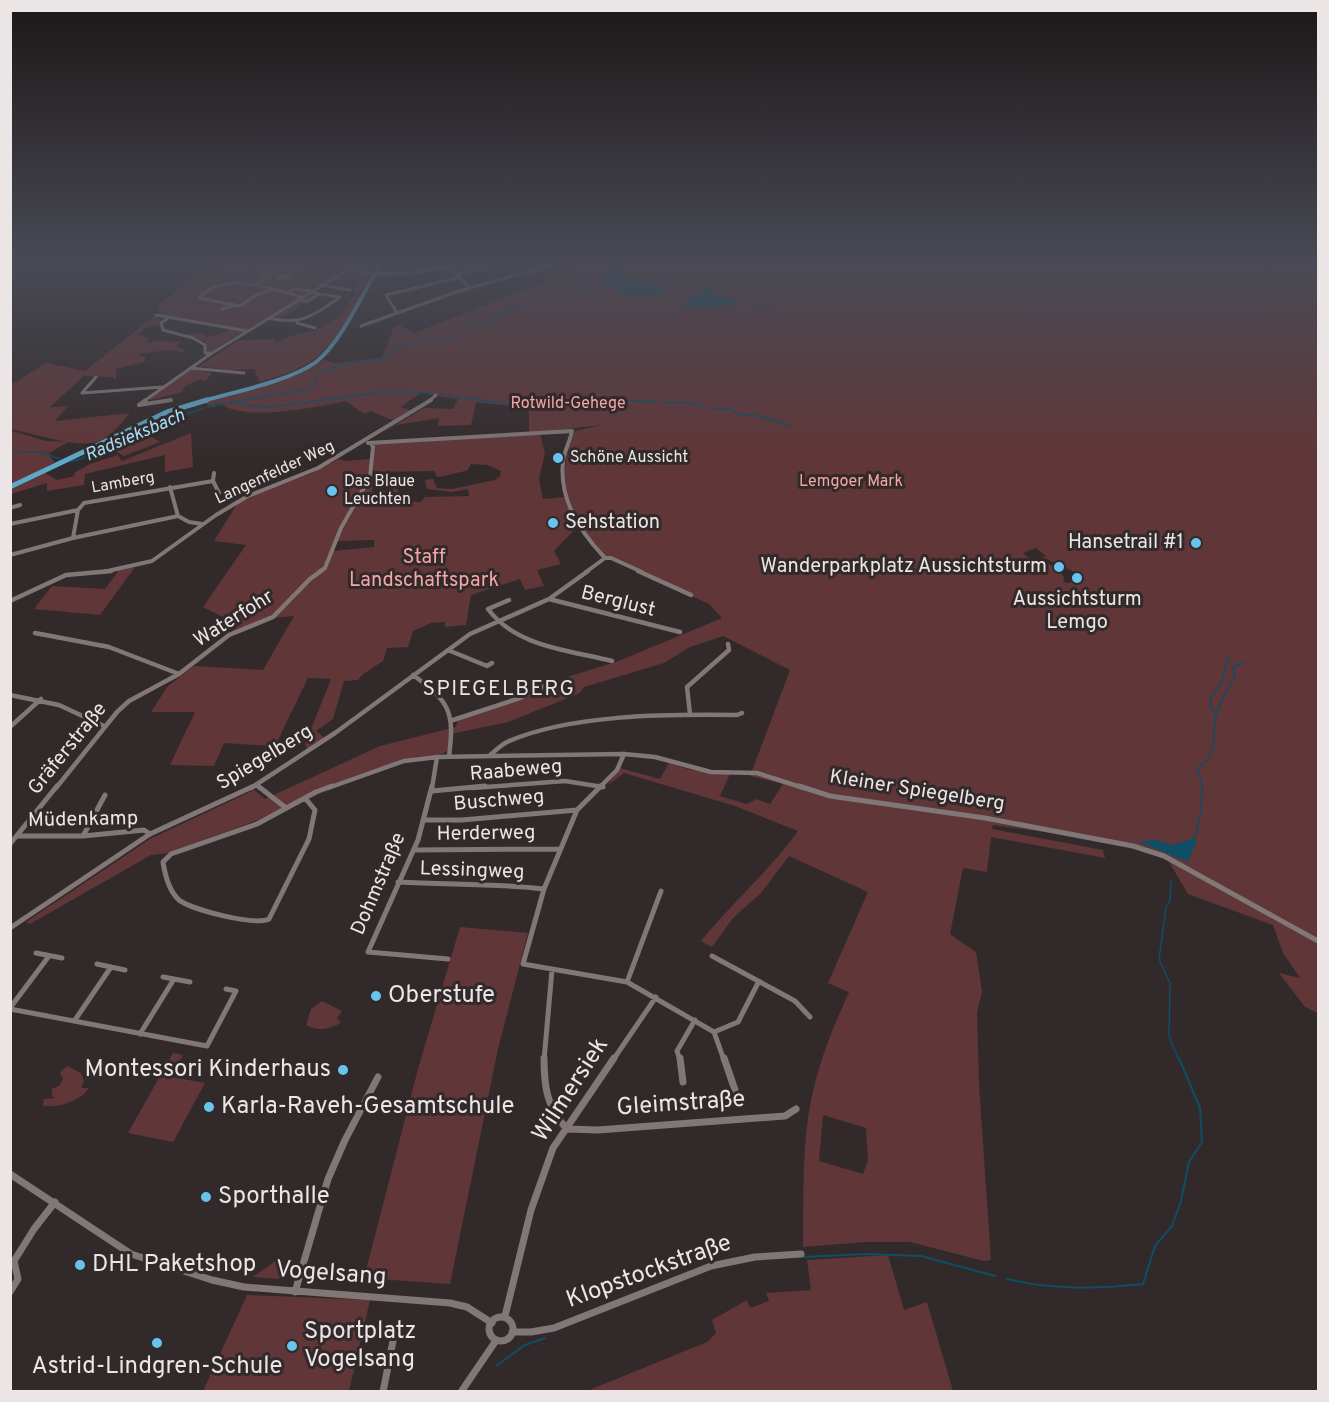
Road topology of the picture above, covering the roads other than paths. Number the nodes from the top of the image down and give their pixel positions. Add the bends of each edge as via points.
1 (164, 330) edge
2 (244, 330) edge
3 (341, 330) edge
4 (248, 331) joint
5 (212, 353) junction
6 (190, 368) junction
7 (244, 373) dead end
8 (96, 377) dead end
9 (162, 387) junction
10 (436, 395) dead end
11 (171, 400) dead end
12 (368, 442) junction
13 (214, 473) dead end
14 (213, 481) junction
15 (10, 487) edge
16 (170, 487) junction
17 (219, 493) dead end
18 (20, 505) dead end
19 (10, 508) edge
20 (78, 510) junction
21 (178, 516) junction
22 (10, 524) edge
23 (202, 524) junction
24 (73, 538) junction
25 (10, 555) edge
26 (606, 557) junction
27 (691, 595) dead end
28 (549, 599) junction
29 (509, 600) dead end
30 (10, 601) edge
31 (497, 622) junction
32 (680, 632) dead end
33 (35, 633) dead end
34 (728, 644) dead end
35 (448, 650) junction
36 (612, 660) dead end
37 (492, 663) dead end
38 (179, 674) junction
39 (413, 675) junction
40 (549, 683) dead end
41 (160, 686) joint
42 (10, 695) edge
43 (41, 699) junction
44 (742, 713) dead end
45 (690, 714) junction
46 (453, 720) junction
47 (104, 726) junction
48 (10, 727) edge
49 (624, 754) junction
50 (449, 756) junction
51 (489, 756) junction
52 (437, 757) junction
53 (256, 785) junction
54 (603, 787) junction
55 (432, 791) junction
56 (105, 795) dead end
57 (305, 798) junction
58 (286, 808) junction
59 (577, 810) junction
60 (424, 820) junction
61 (150, 834) junction
62 (82, 836) junction
63 (13, 840) edge
64 (560, 849) junction
65 (414, 850) junction
66 (398, 882) junction
67 (544, 889) junction
68 (661, 891) dead end
69 (10, 928) edge
70 (1318, 941) edge
71 (36, 953) dead end
72 (49, 956) junction
73 (712, 956) dead end
74 (62, 958) dead end
75 (443, 960) dead end
76 (97, 964) dead end
77 (111, 967) junction
78 (125, 970) dead end
79 (552, 970) junction
80 (163, 977) dead end
81 (174, 979) junction
82 (759, 981) junction
83 (190, 982) dead end
84 (627, 982) junction
85 (226, 989) dead end
86 (656, 997) junction
87 (10, 1008) edge
88 (810, 1017) dead end
89 (75, 1020) junction
90 (694, 1020) junction
91 (714, 1032) junction
92 (141, 1034) junction
93 (378, 1077) dead end
94 (683, 1082) dead end
95 (735, 1090) dead end
96 (796, 1109) dead end
97 (567, 1129) junction
98 (10, 1174) edge
99 (56, 1202) junction
100 (801, 1254) dead end
101 (10, 1292) edge
102 (295, 1292) junction
103 (505, 1316) junction
104 (492, 1323) junction
105 (512, 1332) junction
106 (393, 1341) dead end
107 (495, 1342) junction
108 (383, 1392) edge
109 (461, 1392) edge

1 - 5 street via 200,340 205,352
2 - 4 street
3 - 15 main road via 316,362 286,376 167,412
4 - 5 street
5 - 6 street
6 - 7 street
6 - 9 street
8 - 9 street via 82,393
9 - 11 street via 139,405
10 - 12 street
12 - 23 street, Langenfelder Weg via 307,474 248,496
12 - 26 street, Langenfelder Weg via 572,431 562,465 567,499 586,534
12 - 38 street, Waterfohr via 373,451 370,477 341,528 325,568 273,617 229,635
13 - 14 street
14 - 16 street, Lamberg
14 - 17 street
16 - 20 street, Lamberg via 81,504
16 - 21 street, Lamberg
18 - 19 street
20 - 22 street, Lamberg
20 - 24 street
21 - 23 street
21 - 24 street
23 - 30 street, Langenfelder Weg via 152,561 106,572 66,575
24 - 25 street
26 - 27 street
26 - 28 street, Spiegelberg
28 - 31 street, Spiegelberg
28 - 32 street, Berglust
29 - 31 street via 488,609
31 - 35 street, Spiegelberg
31 - 36 street via 515,635 535,642
33 - 38 street via 97,642
34 - 45 street via 729,650 687,687
35 - 37 street via 486,666
35 - 39 street, Spiegelberg
38 - 41 street, Waterfohr
39 - 46 street via 446,700
39 - 53 street, Spiegelberg
40 - 46 street via 520,698
41 - 47 street, Gräferstraße via 129,701
42 - 43 street
43 - 47 street via 67,706
43 - 48 street
44 - 45 street
45 - 51 street via 632,717 540,732 494,749
46 - 50 street
47 - 63 street, Gräferstraße
49 - 51 street, Kleiner Spiegelberg
49 - 54 street
49 - 70 street, Kleiner Spiegelberg via 655,757 711,772 757,773 830,796 985,818 1133,846 1164,856
50 - 51 street, Kleiner Spiegelberg
50 - 52 street, Kleiner Spiegelberg
52 - 55 street, Dohmstraße
52 - 57 street, Kleiner Spiegelberg via 371,771
53 - 58 street
53 - 61 street, Spiegelberg
54 - 55 street, Raabeweg via 573,780
54 - 59 street
55 - 60 street, Dohmstraße
56 - 62 street
57 - 58 street, Kleiner Spiegelberg
57 - 58 street, Kleiner Spiegelberg via 315,810 309,839 268,920 217,914 181,901 172,893 165,858 257,824
59 - 60 street, Buschweg via 455,822
59 - 64 street
60 - 65 street, Dohmstraße
61 - 62 street, Müdenkamp via 144,830
61 - 69 street, Spiegelberg
62 - 63 street, Müdenkamp
64 - 65 street, Herderweg
64 - 67 street
65 - 66 street, Dohmstraße
66 - 67 street, Lessingweg
66 - 75 street, Dohmstraße via 368,952
67 - 79 street via 523,964
68 - 84 street
71 - 72 street
72 - 74 street
72 - 87 street
73 - 82 street
76 - 77 street
77 - 78 street
77 - 89 street
79 - 84 street
79 - 97 street via 544,1069 548,1101
80 - 81 street
81 - 83 street
81 - 92 street
82 - 88 street via 795,1001
82 - 91 street via 738,1022
84 - 86 street
85 - 92 street via 237,991 207,1047
86 - 90 street
86 - 97 street, Wilmersiek
87 - 89 street
89 - 92 street
90 - 91 street
90 - 94 street via 676,1050
91 - 95 street
93 - 102 street via 328,1179
96 - 97 street, Gleimstraße via 785,1116
97 - 103 street, Wilmersiek via 544,1169
98 - 99 street, Vogelsang
99 - 101 street via 14,1261 18,1279
99 - 102 street, Vogelsang via 131,1254 212,1280
100 - 105 street, Klopstockstraße via 769,1253 711,1266 554,1328
102 - 104 street, Vogelsang via 450,1303 466,1307
103 - 104 street
103 - 105 street via 512,1322
104 - 107 street via 490,1336
105 - 107 street via 504,1342
106 - 108 street
107 - 109 street

